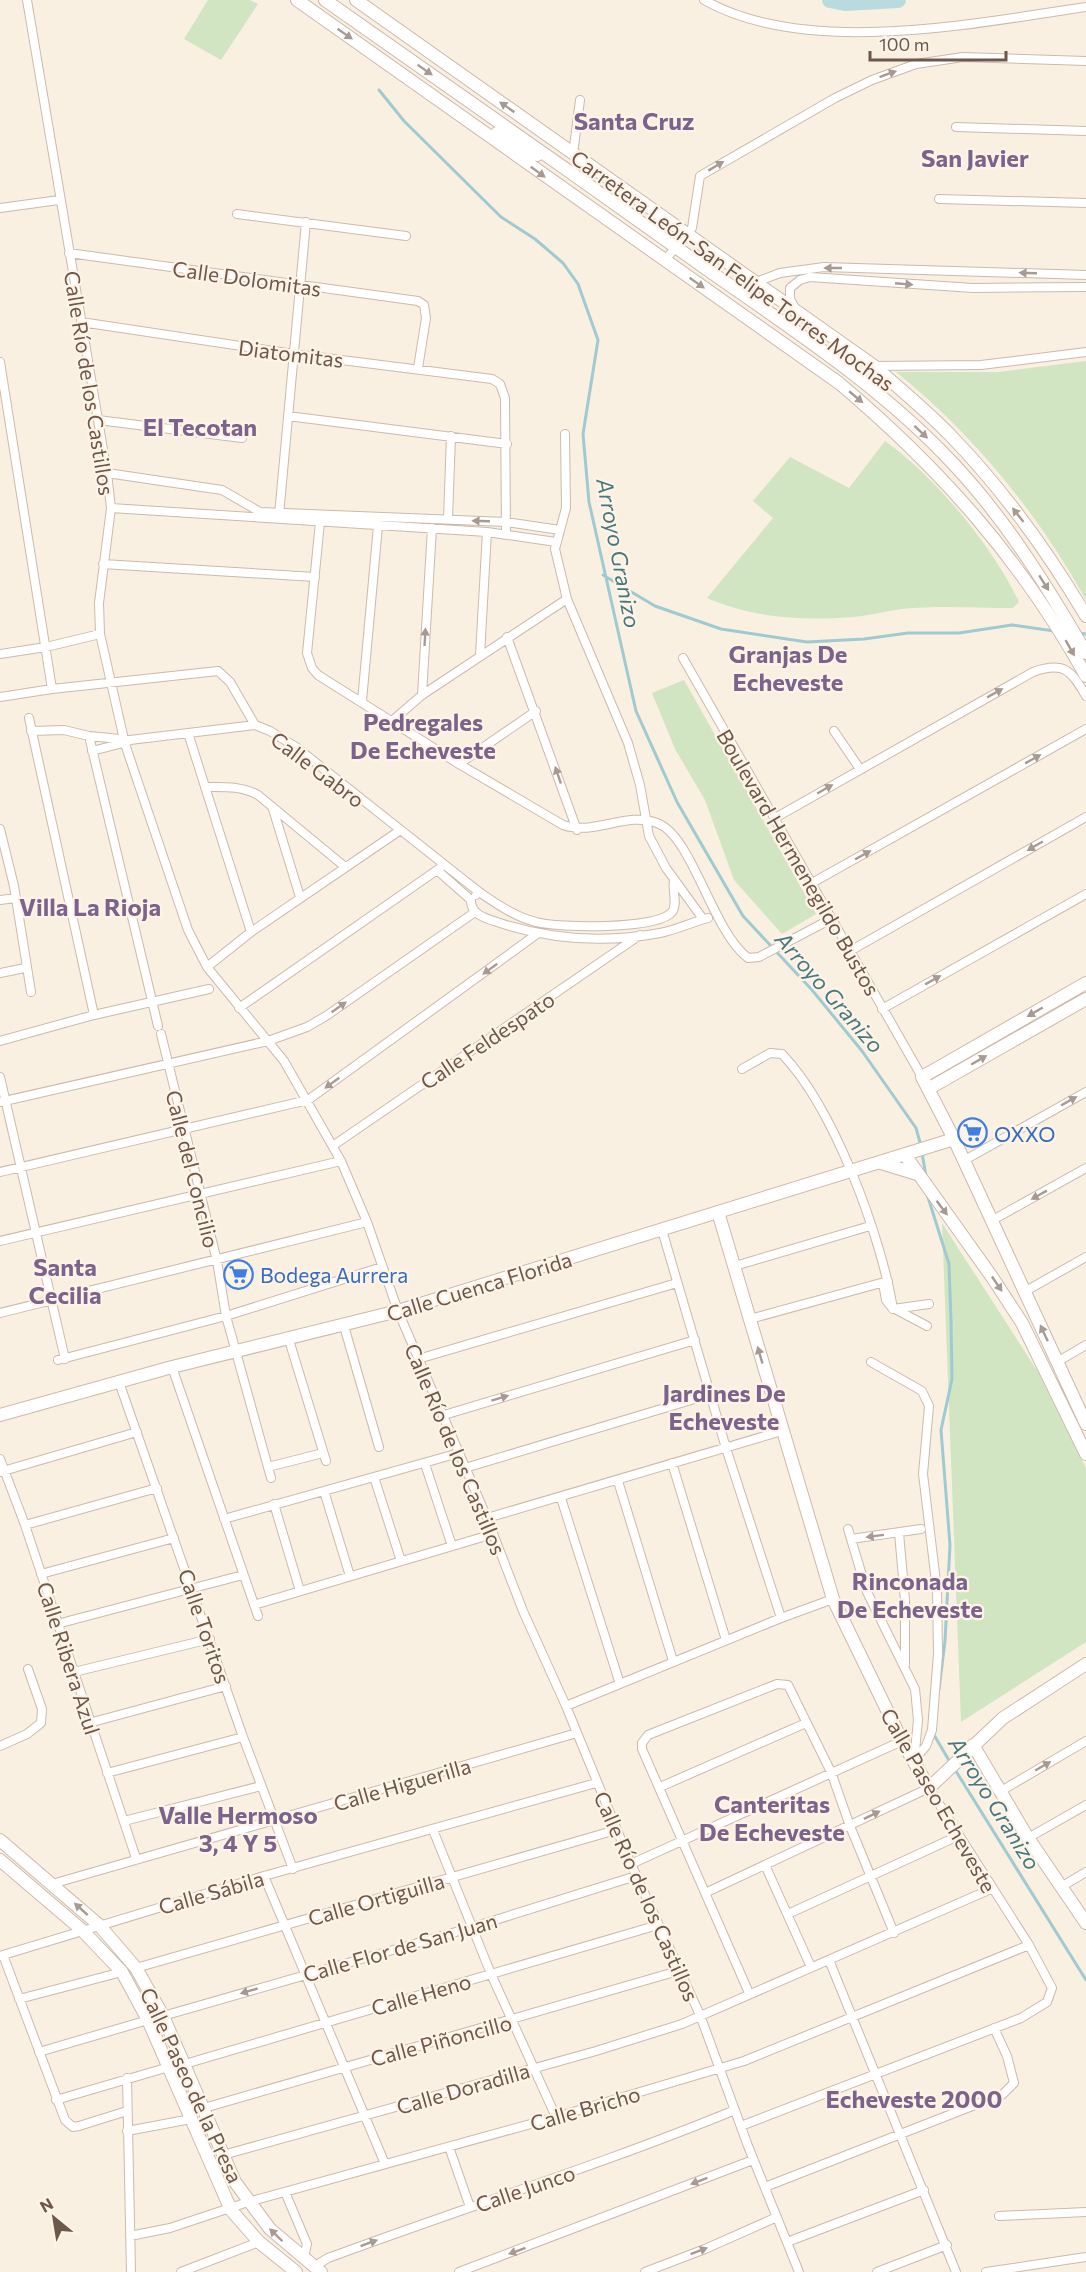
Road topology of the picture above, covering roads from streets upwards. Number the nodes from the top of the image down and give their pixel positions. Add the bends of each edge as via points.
1 (27, 0) edge
2 (297, 0) edge
3 (325, 0) edge
4 (356, 0) edge
5 (704, 0) edge
6 (1086, 7) edge
7 (1086, 61) edge
8 (580, 100) dead end
9 (463, 118) junction
10 (956, 127) dead end
11 (1086, 131) edge
12 (573, 154) junction
13 (551, 158) junction
14 (939, 199) dead end
15 (59, 200) junction
16 (1086, 203) edge
17 (0, 208) edge
18 (237, 214) dead end
19 (306, 222) junction
20 (689, 235) junction
21 (406, 236) dead end
22 (677, 247) junction
23 (69, 253) junction
24 (689, 256) junction
25 (665, 260) junction
26 (680, 271) junction
27 (745, 274) junction
28 (1086, 275) edge
29 (756, 282) junction
30 (300, 285) junction
31 (1086, 287) edge
32 (797, 311) junction
33 (81, 322) junction
34 (1086, 352) edge
35 (294, 354) junction
36 (0, 362) edge
37 (874, 366) junction
38 (418, 368) junction
39 (288, 416) junction
40 (98, 420) junction
41 (565, 434) dead end
42 (451, 436) junction
43 (242, 438) dead end
44 (507, 444) junction
45 (107, 473) junction
46 (111, 508) junction
47 (279, 516) junction
48 (448, 519) junction
49 (320, 522) junction
50 (506, 522) junction
51 (378, 526) junction
52 (432, 528) junction
53 (560, 530) junction
54 (487, 532) junction
55 (506, 534) junction
56 (556, 542) junction
57 (103, 564) junction
58 (315, 577) junction
59 (567, 599) junction
60 (1086, 616) edge
61 (1060, 619) junction
62 (100, 634) junction
63 (507, 637) junction
64 (46, 647) junction
65 (1086, 653) edge
66 (0, 654) edge
67 (480, 655) junction
68 (683, 658) dead end
69 (1086, 676) edge
70 (111, 682) junction
71 (52, 689) junction
72 (422, 695) junction
73 (1086, 696) edge
74 (0, 697) edge
75 (362, 701) junction
76 (536, 711) junction
77 (29, 718) dead end
78 (392, 721) junction
79 (255, 725) junction
80 (1086, 729) edge
81 (834, 730) dead end
82 (31, 731) junction
83 (188, 733) junction
84 (88, 736) junction
85 (126, 740) junction
86 (92, 751) junction
87 (459, 764) junction
88 (860, 769) junction
89 (206, 787) junction
90 (272, 807) junction
91 (1086, 817) edge
92 (775, 818) junction
93 (645, 819) junction
94 (0, 829) edge
95 (577, 830) junction
96 (399, 831) junction
97 (2, 846) edge
98 (344, 866) junction
99 (440, 868) junction
100 (674, 881) junction
101 (812, 883) junction
102 (479, 892) junction
103 (1086, 894) edge
104 (300, 897) junction
105 (16, 898) junction
106 (0, 900) edge
107 (471, 900) junction
108 (475, 912) junction
109 (717, 917) junction
110 (703, 919) junction
111 (831, 919) junction
112 (251, 932) junction
113 (537, 934) junction
114 (640, 935) junction
115 (850, 951) junction
116 (207, 967) junction
117 (26, 968) junction
118 (0, 973) edge
119 (1086, 983) edge
120 (209, 989) dead end
121 (31, 992) dead end
122 (1086, 999) edge
123 (150, 1002) junction
124 (239, 1008) junction
125 (882, 1009) junction
126 (94, 1015) junction
127 (0, 1041) edge
128 (268, 1041) junction
129 (166, 1064) junction
130 (742, 1069) dead end
131 (0, 1077) edge
132 (922, 1077) junction
133 (928, 1089) junction
134 (1086, 1092) edge
135 (308, 1100) junction
136 (3, 1101) edge
137 (184, 1128) junction
138 (954, 1139) junction
139 (334, 1145) junction
140 (910, 1154) junction
141 (341, 1161) junction
142 (963, 1161) junction
143 (880, 1163) junction
144 (22, 1167) junction
145 (1086, 1168) edge
146 (0, 1172) edge
147 (852, 1172) junction
148 (919, 1177) junction
149 (199, 1193) junction
150 (718, 1212) junction
151 (991, 1221) junction
152 (368, 1222) junction
153 (870, 1226) junction
154 (662, 1230) junction
155 (37, 1232) junction
156 (0, 1241) edge
157 (1086, 1257) edge
158 (217, 1261) junction
159 (735, 1266) junction
160 (382, 1267) junction
161 (885, 1282) junction
162 (677, 1284) junction
163 (1024, 1292) junction
164 (52, 1301) junction
165 (928, 1304) dead end
166 (895, 1310) junction
167 (398, 1311) junction
168 (0, 1312) edge
169 (226, 1316) junction
170 (750, 1319) junction
171 (344, 1326) junction
172 (927, 1326) dead end
173 (289, 1340) junction
174 (695, 1340) junction
175 (1086, 1346) edge
176 (236, 1353) junction
177 (418, 1359) junction
178 (871, 1362) dead end
179 (1057, 1362) junction
180 (172, 1367) junction
181 (119, 1382) junction
182 (711, 1394) junction
183 (0, 1415) edge
184 (444, 1415) junction
185 (1086, 1424) edge
186 (782, 1431) junction
187 (137, 1432) junction
188 (379, 1447) dead end
189 (726, 1448) junction
190 (459, 1453) junction
191 (1086, 1454) edge
192 (0, 1459) edge
193 (672, 1463) junction
194 (425, 1464) junction
195 (268, 1467) junction
196 (465, 1468) junction
197 (2, 1471) edge
198 (374, 1477) junction
199 (271, 1478) dead end
200 (618, 1481) junction
201 (157, 1488) junction
202 (324, 1491) junction
203 (561, 1498) junction
204 (274, 1504) junction
205 (487, 1518) junction
206 (224, 1519) junction
207 (26, 1525) junction
208 (848, 1529) dead end
209 (921, 1529) dead end
210 (898, 1533) junction
211 (494, 1534) junction
212 (174, 1538) junction
213 (850, 1539) junction
214 (452, 1546) junction
215 (401, 1561) junction
216 (41, 1574) junction
217 (243, 1575) junction
218 (350, 1576) junction
219 (192, 1590) junction
220 (300, 1591) junction
221 (833, 1599) junction
222 (254, 1605) junction
223 (258, 1616) dead end
224 (781, 1618) junction
225 (57, 1624) junction
226 (905, 1633) junction
227 (889, 1637) junction
228 (210, 1639) junction
229 (726, 1640) junction
230 (673, 1661) junction
231 (1086, 1664) edge
232 (904, 1665) junction
233 (28, 1669) dead end
234 (74, 1672) junction
235 (620, 1683) junction
236 (226, 1686) junction
237 (566, 1706) junction
238 (90, 1723) junction
239 (806, 1724) junction
240 (577, 1733) junction
241 (243, 1737) junction
242 (902, 1741) junction
243 (1086, 1741) edge
244 (973, 1745) junction
245 (0, 1746) edge
246 (914, 1762) junction
247 (831, 1772) junction
248 (107, 1773) junction
249 (596, 1783) junction
250 (934, 1783) junction
251 (261, 1786) junction
252 (660, 1787) junction
253 (1001, 1791) junction
254 (1086, 1805) edge
255 (124, 1821) junction
256 (274, 1821) junction
257 (850, 1826) junction
258 (433, 1830) junction
259 (616, 1830) junction
260 (958, 1836) junction
261 (1028, 1838) junction
262 (0, 1840) edge
263 (682, 1841) junction
264 (0, 1846) edge
265 (17, 1856) junction
266 (136, 1858) junction
267 (0, 1860) edge
268 (631, 1864) junction
269 (765, 1865) junction
270 (293, 1869) junction
271 (1086, 1872) edge
272 (264, 1876) junction
273 (636, 1876) junction
274 (870, 1876) junction
275 (453, 1877) junction
276 (52, 1884) junction
277 (1061, 1887) junction
278 (991, 1889) junction
279 (705, 1893) junction
280 (788, 1914) junction
281 (1086, 1923) edge
282 (99, 1925) junction
283 (658, 1925) junction
284 (284, 1926) junction
285 (473, 1927) junction
286 (82, 1930) junction
287 (894, 1933) junction
288 (1029, 1945) junction
289 (2, 1956) edge
290 (829, 1960) junction
291 (811, 1967) junction
292 (136, 1968) junction
293 (678, 1971) junction
294 (122, 1972) junction
295 (305, 1974) junction
296 (491, 1974) junction
297 (748, 1993) junction
298 (19, 1999) junction
299 (163, 2016) junction
300 (700, 2016) junction
301 (854, 2016) junction
302 (148, 2020) junction
303 (513, 2020) junction
304 (326, 2021) junction
305 (994, 2028) junction
306 (39, 2052) junction
307 (185, 2064) junction
308 (169, 2067) junction
309 (344, 2067) junction
310 (534, 2068) junction
311 (720, 2068) junction
312 (876, 2075) junction
313 (127, 2078) junction
314 (56, 2100) junction
315 (204, 2108) junction
316 (735, 2110) junction
317 (127, 2111) junction
318 (366, 2116) junction
319 (556, 2117) junction
320 (191, 2119) junction
321 (741, 2126) junction
322 (128, 2132) junction
323 (901, 2135) junction
324 (449, 2146) junction
325 (223, 2155) junction
326 (753, 2160) junction
327 (385, 2164) junction
328 (765, 2187) junction
329 (924, 2190) junction
330 (285, 2192) junction
331 (248, 2202) junction
332 (470, 2207) junction
333 (231, 2210) junction
334 (1086, 2212) edge
335 (999, 2216) dead end
336 (777, 2217) junction
337 (130, 2236) junction
338 (259, 2242) junction
339 (787, 2242) junction
340 (947, 2245) junction
341 (1086, 2256) edge
342 (304, 2257) junction
343 (318, 2269) edge
344 (131, 2272) edge
345 (181, 2272) edge
346 (296, 2272) edge
347 (459, 2272) edge
348 (645, 2272) edge
349 (799, 2272) edge
350 (877, 2272) edge
351 (956, 2272) edge
352 (986, 2272) edge

1 - 15 street, Calle Río de los Castillos
2 -> 9 street
3 -> 13 street
12 -> 4 street, Carretera León-San Felipe Torres Mochas
5 - 6 street via 770,23 857,32 952,26
20 -> 7 street via 700,176 872,80 947,57
8 - 12 street
9 - 13 street via 527,151
9 -> 25 street
10 - 11 street
12 - 20 street, Carretera León-San Felipe Torres Mochas
13 - 22 street
14 - 16 street
15 - 17 street
15 - 23 street, Calle Río de los Castillos
18 - 19 street
19 - 21 street
19 - 30 street
20 - 22 street
20 - 27 street, Carretera León-San Felipe Torres Mochas
22 - 24 street
22 - 25 street
23 - 30 street, Calle Dolomitas
23 - 33 street, Calle Río de los Castillos
24 - 26 street
24 - 27 street via 701,250 729,269
24 -> 61 street via 858,378 941,450 1002,521
25 - 26 street
26 -> 61 street via 839,383 878,416 989,529
27 - 29 street, Carretera León-San Felipe Torres Mochas
28 -> 29 street via 825,267 780,273
29 - 32 street, Carretera León-San Felipe Torres Mochas
30 - 35 street
30 - 38 street, Calle Dolomitas via 424,305 426,318
32 -> 31 street via 789,298 790,288 810,277 973,288
32 - 37 street, Carretera León-San Felipe Torres Mochas
33 - 35 street, Diatomitas
33 - 40 street, Calle Río de los Castillos
34 - 37 street via 981,365
35 - 38 street, Diatomitas
35 - 39 street
36 - 64 street
60 -> 37 street, Carretera León-San Felipe Torres Mochas via 1048,554 989,480 952,437
38 - 44 street, Diatomitas via 482,377 500,384 505,398
39 - 42 street
39 - 47 street
40 - 43 street
40 - 45 street, Calle Río de los Castillos
41 - 53 street via 566,508
42 - 44 street
42 - 48 street
44 - 50 street
45 - 46 street, Calle Río de los Castillos
45 - 47 street via 222,490 261,512
46 - 47 street
46 - 57 street, Calle Río de los Castillos
47 - 48 street
47 - 49 street
50 -> 48 street
49 - 51 street
49 - 58 street
50 - 53 street
50 - 55 street
51 - 52 street
51 - 75 street
52 - 54 street
72 -> 52 street
53 - 56 street
54 - 55 street
54 - 67 street
55 - 56 street
56 - 59 street
57 - 58 street
57 - 62 street, Calle Río de los Castillos
58 - 75 street via 309,662 318,675
59 - 63 street
59 - 93 street via 628,743
61 - 65 street
61 -> 69 street
62 - 64 street
62 - 70 street, Calle Río de los Castillos
63 - 67 street
63 - 76 street
64 - 66 street
64 - 71 street
67 - 72 street
68 - 92 street, Boulevard Hermenegildo Bustos
70 - 71 street
70 - 79 street via 218,671 230,682
70 - 85 street, Calle Río de los Castillos
71 - 74 street
72 - 78 street
88 -> 73 street via 1034,672 1056,666 1069,671
75 - 78 street
76 - 87 street
95 -> 76 street
77 - 82 street
78 - 87 street
79 - 83 street, Calle Gabro
79 - 96 street, Calle Gabro via 296,747
101 -> 80 street
81 - 88 street
82 - 84 street via 64,730
82 - 126 street
83 - 85 street, Calle Gabro
83 - 89 street
84 - 85 street
84 - 86 street, Calle del Concilio
85 - 86 street
85 - 116 street, Calle Río de los Castillos via 188,930
86 - 123 street, Calle del Concilio
87 - 95 street
92 -> 88 street
89 - 90 street via 248,789
89 - 112 street
90 - 98 street
90 - 104 street
91 -> 115 street
92 - 101 street, Boulevard Hermenegildo Bustos
93 - 95 street
93 - 100 street via 655,850
93 - 109 street via 667,827 675,837
94 - 97 street
96 - 98 street
96 - 99 street, Calle Gabro
97 - 105 street
98 - 104 street
99 - 102 street, Calle Gabro
99 - 107 street, Calle Gabro
99 - 124 street
100 - 102 street, Calle Gabro via 675,906 668,916 649,922 594,926 537,923 510,912
100 - 110 street
101 - 111 street, Boulevard Hermenegildo Bustos
102 - 107 street
125 -> 103 street
104 - 112 street
105 - 106 street
105 - 117 street
107 - 108 street
108 - 113 street
128 -> 108 street via 326,1016
109 - 110 street
109 - 111 street via 742,954 751,959
110 - 114 street
111 - 115 street, Boulevard Hermenegildo Bustos
112 - 116 street
113 - 114 street via 570,938
113 -> 135 street
114 - 139 street, Calle Feldespato
115 - 125 street, Boulevard Hermenegildo Bustos
116 - 124 street, Calle Río de los Castillos
117 - 118 street
117 - 121 street
119 -> 132 street
120 - 123 street
133 -> 122 street
123 - 126 street
123 - 129 street, Calle del Concilio
124 - 128 street, Calle Río de los Castillos
125 - 132 street, Boulevard Hermenegildo Bustos
126 - 127 street
128 - 129 street
128 - 135 street, Calle Río de los Castillos
129 - 136 street
129 - 137 street, Calle del Concilio
130 - 147 street via 770,1053 782,1054 813,1098
131 - 136 street
132 - 133 street, Boulevard Hermenegildo Bustos
133 - 138 street, Boulevard Hermenegildo Bustos
142 -> 134 street
135 - 137 street
135 - 139 street, Calle Río de los Castillos
136 - 144 street
137 - 144 street
137 - 149 street, Calle del Concilio
138 - 140 street, Calle Cuenca Florida
138 - 142 street, Boulevard Hermenegildo Bustos
139 - 141 street, Calle Río de los Castillos
140 - 143 street, Calle Cuenca Florida
140 - 148 street
141 - 149 street
141 - 152 street, Calle Río de los Castillos
142 - 151 street, Boulevard Hermenegildo Bustos
143 - 147 street, Calle Cuenca Florida
143 - 148 street
144 - 146 street
144 - 155 street
145 -> 151 street
147 - 150 street, Calle Cuenca Florida
147 - 153 street
148 -> 191 street via 1022,1323
149 - 155 street
149 - 158 street, Calle del Concilio
150 - 154 street, Calle Cuenca Florida
150 - 159 street, Calle Paseo Echeveste
151 - 163 street, Boulevard Hermenegildo Bustos
152 - 158 street
152 - 160 street, Calle Río de los Castillos
153 - 159 street
153 - 161 street
154 - 162 street
154 - 167 street, Calle Cuenca Florida
155 - 156 street
155 - 164 street
157 - 163 street
158 - 164 street
158 - 169 street, Calle del Concilio
159 - 170 street, Calle Paseo Echeveste
160 - 167 street, Calle Río de los Castillos
160 - 169 street
161 - 166 street
161 - 170 street
162 - 174 street
162 - 177 street
179 -> 163 street, Boulevard Hermenegildo Bustos
164 - 168 street
164 - 169 street via 62,1360
165 - 166 street
166 - 172 street
167 - 171 street, Calle Cuenca Florida
167 - 177 street, Calle Río de los Castillos
169 - 176 street, Calle del Concilio
186 -> 170 street, Calle Paseo Echeveste
171 - 173 street, Calle Cuenca Florida
171 - 188 street
173 - 176 street, Calle Cuenca Florida
173 - 195 street via 324,1457
174 - 182 street
184 -> 174 street
175 - 179 street
176 - 180 street, Calle Cuenca Florida
176 - 195 street, Calle del Concilio
177 - 184 street, Calle Río de los Castillos
178 - 246 street via 922,1391 929,1406 923,1474 938,1590 938,1654 932,1730
179 - 185 street, Boulevard Hermenegildo Bustos
180 - 181 street, Calle Cuenca Florida
180 - 206 street
181 - 183 street, Calle Cuenca Florida
181 - 187 street, Calle Toritos
182 - 189 street
182 - 196 street
184 - 190 street, Calle Río de los Castillos
186 - 189 street
186 - 221 street, Calle Paseo Echeveste
187 - 197 street
187 - 201 street, Calle Toritos
189 - 193 street
189 - 224 street
190 - 194 street
190 - 196 street, Calle Río de los Castillos
192 - 197 street, Calle Ribera Azul
193 - 200 street
193 - 229 street
194 - 198 street
194 - 214 street
195 - 199 street, Calle del Concilio
196 - 205 street, Calle Río de los Castillos
197 - 207 street, Calle Ribera Azul
198 - 202 street
198 - 215 street
200 - 203 street
200 - 230 street
201 - 207 street
201 - 212 street, Calle Toritos
202 - 204 street
202 - 218 street
203 - 205 street
203 - 235 street
204 - 206 street
204 - 220 street
205 - 211 street, Calle Río de los Castillos
206 - 217 street
207 - 216 street, Calle Ribera Azul
208 - 213 street
209 - 210 street
210 -> 213 street
210 - 226 street
211 - 214 street
211 - 237 street, Calle Río de los Castillos
212 - 216 street
212 - 219 street, Calle Toritos
213 - 227 street via 867,1593
214 - 215 street
215 - 218 street
216 - 225 street, Calle Ribera Azul
217 - 219 street
217 - 222 street
218 - 220 street
219 - 225 street
219 - 228 street, Calle Toritos
220 - 222 street
221 - 224 street
221 - 242 street, Calle Paseo Echeveste
222 - 223 street
224 - 229 street
225 - 234 street, Calle Ribera Azul
226 - 227 street
226 - 232 street
227 - 232 street
228 - 234 street
228 - 236 street, Calle Toritos
229 - 230 street
230 - 235 street
231 - 244 street via 1024,1702
232 - 246 street via 917,1698
233 - 245 street via 42,1708 41,1723
234 - 238 street, Calle Ribera Azul
235 - 237 street
236 - 238 street
236 - 241 street, Calle Toritos
237 - 240 street, Calle Río de los Castillos
238 - 248 street, Calle Ribera Azul
239 - 247 street
239 - 252 street
239 - 252 street via 791,1690 783,1682 648,1735 642,1749
240 - 249 street, Calle Río de los Castillos
240 - 256 street, Calle Higuerilla
241 - 248 street
241 - 251 street, Calle Toritos
242 - 246 street, Calle Paseo Echeveste
242 - 247 street
253 -> 243 street
244 - 250 street
244 - 253 street
246 - 250 street, Calle Paseo Echeveste
247 - 257 street
247 - 263 street
248 - 255 street, Calle Ribera Azul
249 - 258 street, Calle Sábila
249 - 259 street, Calle Río de los Castillos
257 -> 250 street
250 - 260 street, Calle Paseo Echeveste
251 - 255 street
251 - 256 street, Calle Toritos
252 - 263 street
253 - 261 street
254 - 261 street
255 - 266 street, Calle Ribera Azul
256 - 266 street, Calle Higuerilla
256 - 270 street, Calle Toritos
257 - 269 street
257 - 274 street
258 - 270 street, Calle Sábila
258 - 275 street
259 - 268 street, Calle Río de los Castillos
259 - 275 street, Calle Ortiguilla
260 - 274 street
260 - 278 street, Calle Paseo Echeveste
261 - 277 street
262 - 265 street, Calle Paseo de la Presa
263 - 268 street
263 - 279 street
264 - 265 street
265 - 276 street, Calle Paseo de la Presa
266 - 276 street, Calle Higuerilla
267 - 286 street, Calle Paseo de la Presa
268 - 273 street, Calle Río de los Castillos
269 - 279 street
269 - 280 street
270 - 272 street, Calle Sábila
271 - 277 street
272 - 282 street, Calle Sábila
272 - 284 street
273 - 283 street, Calle Río de los Castillos
273 - 285 street, Calle Flor de San Juan
274 - 280 street
274 - 287 street
275 - 284 street, Calle Ortiguilla
275 - 285 street
282 -> 276 street, Calle Paseo de la Presa
277 - 281 street
278 - 287 street, Calle Doradilla
278 - 288 street, Calle Paseo Echeveste
279 - 297 street
280 - 291 street
282 - 286 street, Calle Sábila
282 - 292 street, Calle Paseo de la Presa
283 - 293 street, Calle Río de los Castillos
283 - 296 street, Calle Heno
284 - 292 street, Calle Ortiguilla
284 - 295 street
285 - 295 street, Calle Flor de San Juan
285 - 296 street
286 - 289 street, Calle Sábila
286 - 294 street, Calle Paseo de la Presa
287 - 290 street, Calle Doradilla
288 - 301 street, Calle Bricho
288 - 305 street, Calle Paseo Echeveste via 1048,1976 1052,1995 1038,2009
289 - 298 street
290 - 291 street, Calle Doradilla
290 - 301 street
291 - 297 street, Calle Doradilla
292 - 299 street, Calle Paseo de la Presa
293 - 300 street, Calle Río de los Castillos
293 - 303 street, Calle Piñoncillo
294 - 298 street
294 - 302 street, Calle Paseo de la Presa
295 -> 299 street, Calle Flor de San Juan
295 - 304 street
296 - 303 street
296 - 304 street, Calle Heno
297 - 300 street, Calle Doradilla
298 - 306 street
299 - 307 street, Calle Paseo de la Presa
300 - 310 street, Calle Doradilla
300 - 311 street, Calle Río de los Castillos
301 - 311 street, Calle Bricho
301 - 312 street
302 - 306 street
302 - 308 street, Calle Paseo de la Presa
303 - 309 street, Calle Piñoncillo
303 - 310 street
304 - 307 street, Calle Heno
304 - 309 street
305 - 312 street
305 - 323 street via 1012,2071 1011,2088 991,2100
306 - 314 street
307 - 315 street, Calle Paseo de la Presa
308 - 313 street
308 - 320 street, Calle Paseo de la Presa
309 - 315 street, Calle Piñoncillo
309 - 318 street
310 - 318 street, Calle Doradilla
310 - 319 street
311 - 316 street, Calle Río de los Castillos
311 - 319 street, Calle Bricho
312 - 321 street
312 - 323 street
313 - 314 street
313 - 317 street
314 - 317 street via 65,2120 73,2127
315 - 325 street, Calle Paseo de la Presa
316 - 321 street, Calle Río de los Castillos
316 - 332 street, Calle Junco via 645,2147
317 - 322 street
318 - 325 street, Calle Doradilla
318 - 327 street
319 - 324 street, Calle Bricho
320 - 322 street
320 - 333 street, Calle Paseo de la Presa
321 - 326 street, Calle Río de los Castillos
322 - 337 street
323 - 328 street
323 - 329 street
324 - 327 street, Calle Bricho
324 - 332 street
325 - 331 street, Calle Paseo de la Presa
326 - 328 street, Calle Río de los Castillos
326 -> 347 street
327 - 330 street, Calle Bricho
328 - 336 street, Calle Río de los Castillos
329 - 339 street
329 - 340 street
330 - 331 street, Calle Bricho
330 - 342 street via 307,2244
331 - 333 street, Calle Bricho
342 -> 331 street, Calle Paseo de la Presa via 270,2229
343 -> 332 street, Calle Junco via 328,2258
333 - 337 street, Calle Bricho
333 - 338 street, Calle Paseo de la Presa
334 - 335 street
336 - 339 street, Calle Río de los Castillos
348 -> 336 street
337 - 344 street
338 - 345 street
338 - 346 street, Calle Paseo de la Presa
339 - 349 street, Calle Río de los Castillos
340 - 350 street
340 - 351 street
341 - 352 street
342 - 343 street, Calle Paseo de la Presa

